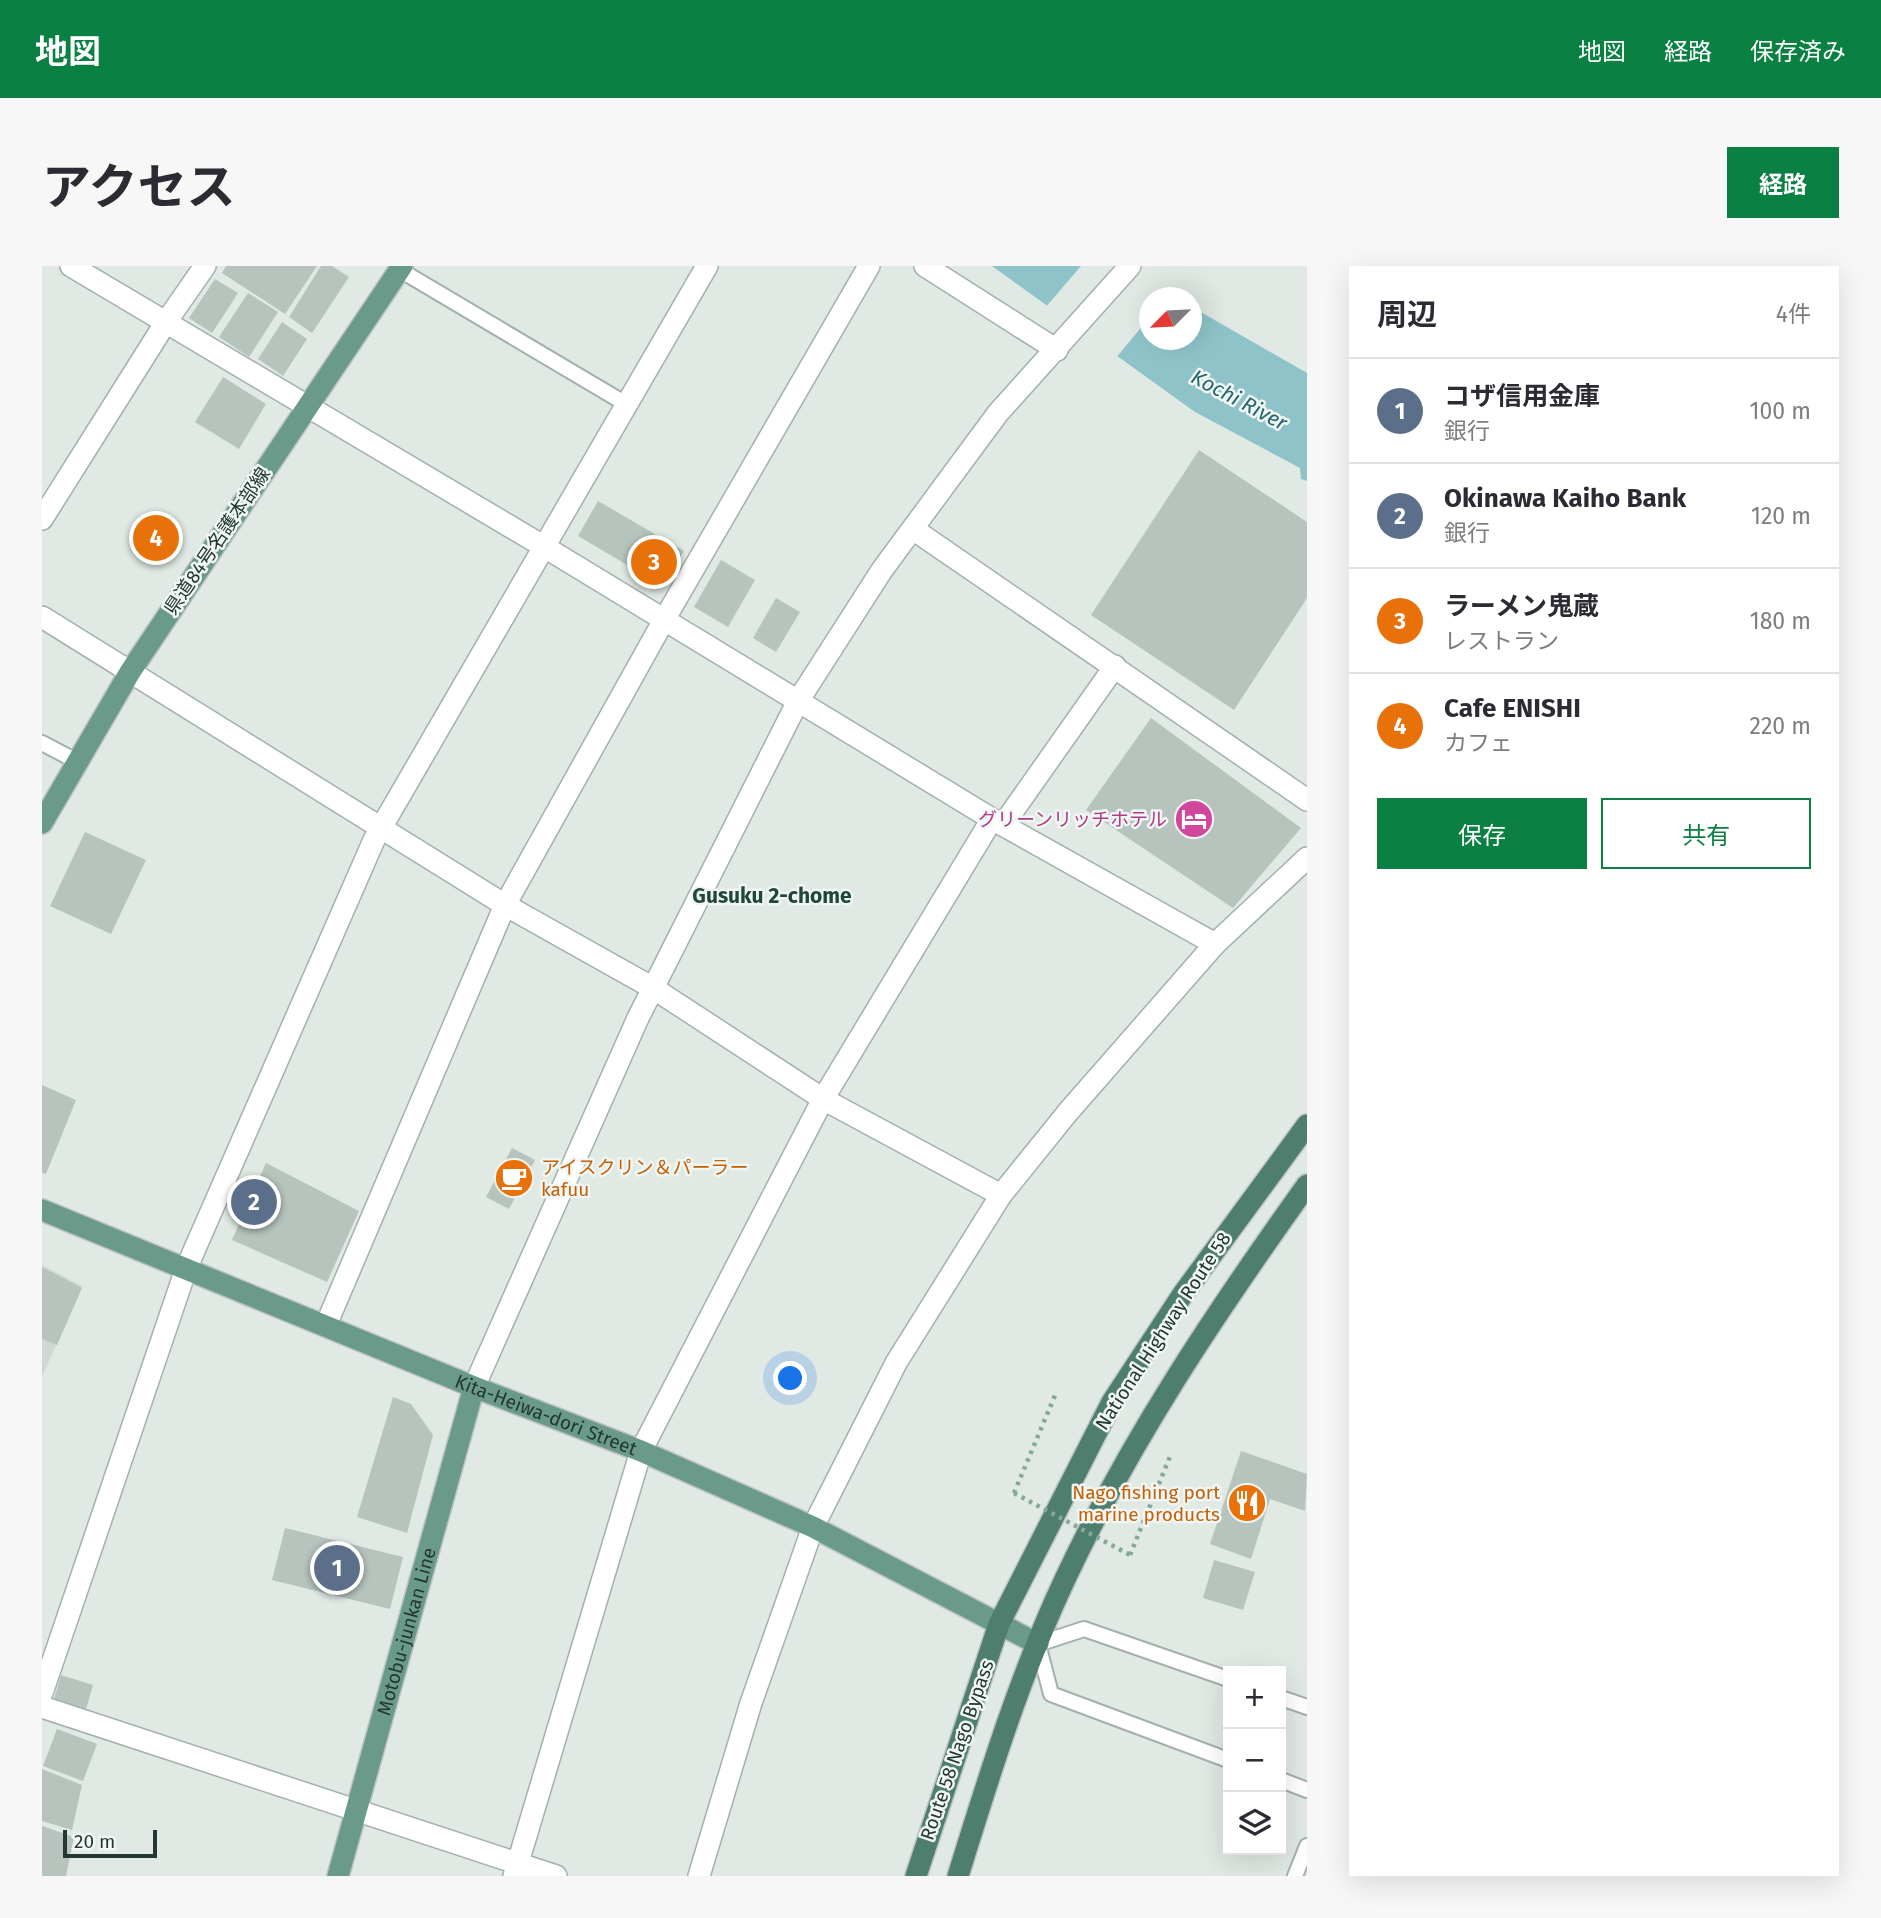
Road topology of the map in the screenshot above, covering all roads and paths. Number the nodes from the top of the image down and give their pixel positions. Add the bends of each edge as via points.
1 (71, 266) edge
2 (205, 266) edge
3 (707, 266) edge
4 (869, 266) edge
5 (925, 266) edge
6 (1129, 267) edge
7 (401, 268) edge
8 (166, 322) junction
9 (1062, 344) junction
10 (626, 404) junction
11 (307, 406) junction
12 (42, 519) edge
13 (913, 529) junction
14 (543, 546) junction
15 (42, 617) edge
16 (664, 620) junction
17 (1115, 666) junction
18 (130, 672) junction
19 (798, 701) junction
20 (42, 743) edge
21 (78, 762) junction
22 (1307, 800) edge
23 (997, 822) junction
24 (42, 823) edge
25 (382, 826) junction
26 (1307, 858) edge
27 (505, 905) junction
28 (1215, 944) junction
29 (653, 988) junction
30 (823, 1099) junction
31 (1307, 1125) edge
32 (1307, 1185) edge
33 (1001, 1195) junction
34 (42, 1210) edge
35 (186, 1269) junction
36 (326, 1325) junction
37 (474, 1387) junction
38 (1056, 1393) dead end
39 (641, 1451) junction
40 (1171, 1454) dead end
41 (813, 1527) junction
42 (999, 1624) junction
43 (1038, 1644) junction
44 (1223, 1677) edge
45 (42, 1693) edge
46 (1286, 1700) edge
47 (42, 1707) edge
48 (1307, 1707) edge
49 (1223, 1758) edge
50 (1286, 1782) edge
51 (1307, 1790) edge
52 (356, 1811) junction
53 (1307, 1846) edge
54 (516, 1870) edge
55 (338, 1876) edge
56 (556, 1876) edge
57 (699, 1876) edge
58 (916, 1876) edge
59 (958, 1876) edge
60 (1295, 1876) edge

1 - 8 street
2 - 8 street
3 - 10 street
4 - 16 street
5 - 9 street
6 - 9 street
7 - 10 lane
7 - 11 main road, 県道84号名護本部線
8 - 11 street
8 - 12 street
9 - 13 street via 998,413
10 - 14 street
11 - 14 street
11 - 18 main road, 県道84号名護本部線
13 - 17 street
13 - 19 street
14 - 16 street
14 - 25 street
15 - 18 street
16 - 19 street
16 - 27 street
17 - 22 street
17 - 23 street
18 - 21 main road, 県道84号名護本部線
18 - 25 street
19 - 23 street
19 - 29 street
20 - 21 lane
21 - 24 main road, 県道84号名護本部線
23 - 28 street
23 - 30 street
25 - 27 street
25 - 35 street
26 - 28 street
27 - 29 street
27 - 36 street
28 - 33 street
29 - 30 street
29 - 37 street
30 - 33 street
30 - 39 street
31 - 42 highway, National Highway Route 58 via 1112,1402
32 - 43 highway, National Highway Route 58 via 1210,1322 1138,1437 1065,1577
33 - 41 street via 896,1363
34 - 35 main road, Kita-Heiwa-dori Street
35 - 36 main road, Kita-Heiwa-dori Street
35 - 45 street
36 - 37 main road, Kita-Heiwa-dori Street
37 - 39 main road, Kita-Heiwa-dori Street
37 - 52 main road, Motobu-junkan Line
38 - 40 path, bridge via 1014,1493 1130,1555
39 - 41 main road, Kita-Heiwa-dori Street
39 - 54 street
41 - 42 main road, Kita-Heiwa-dori Street
41 - 57 street via 751,1703
42 - 43 main road, Kita-Heiwa-dori Street
42 - 58 highway, Route 58 Nago Bypass
43 - 44 lane via 1084,1629
43 - 49 lane via 1051,1694
43 - 59 highway, Route 58 Nago Bypass
46 - 48 lane
47 - 52 street
50 - 51 lane
52 - 54 street
52 - 55 main road, Motobu-junkan Line
53 - 60 lane
54 - 56 street

